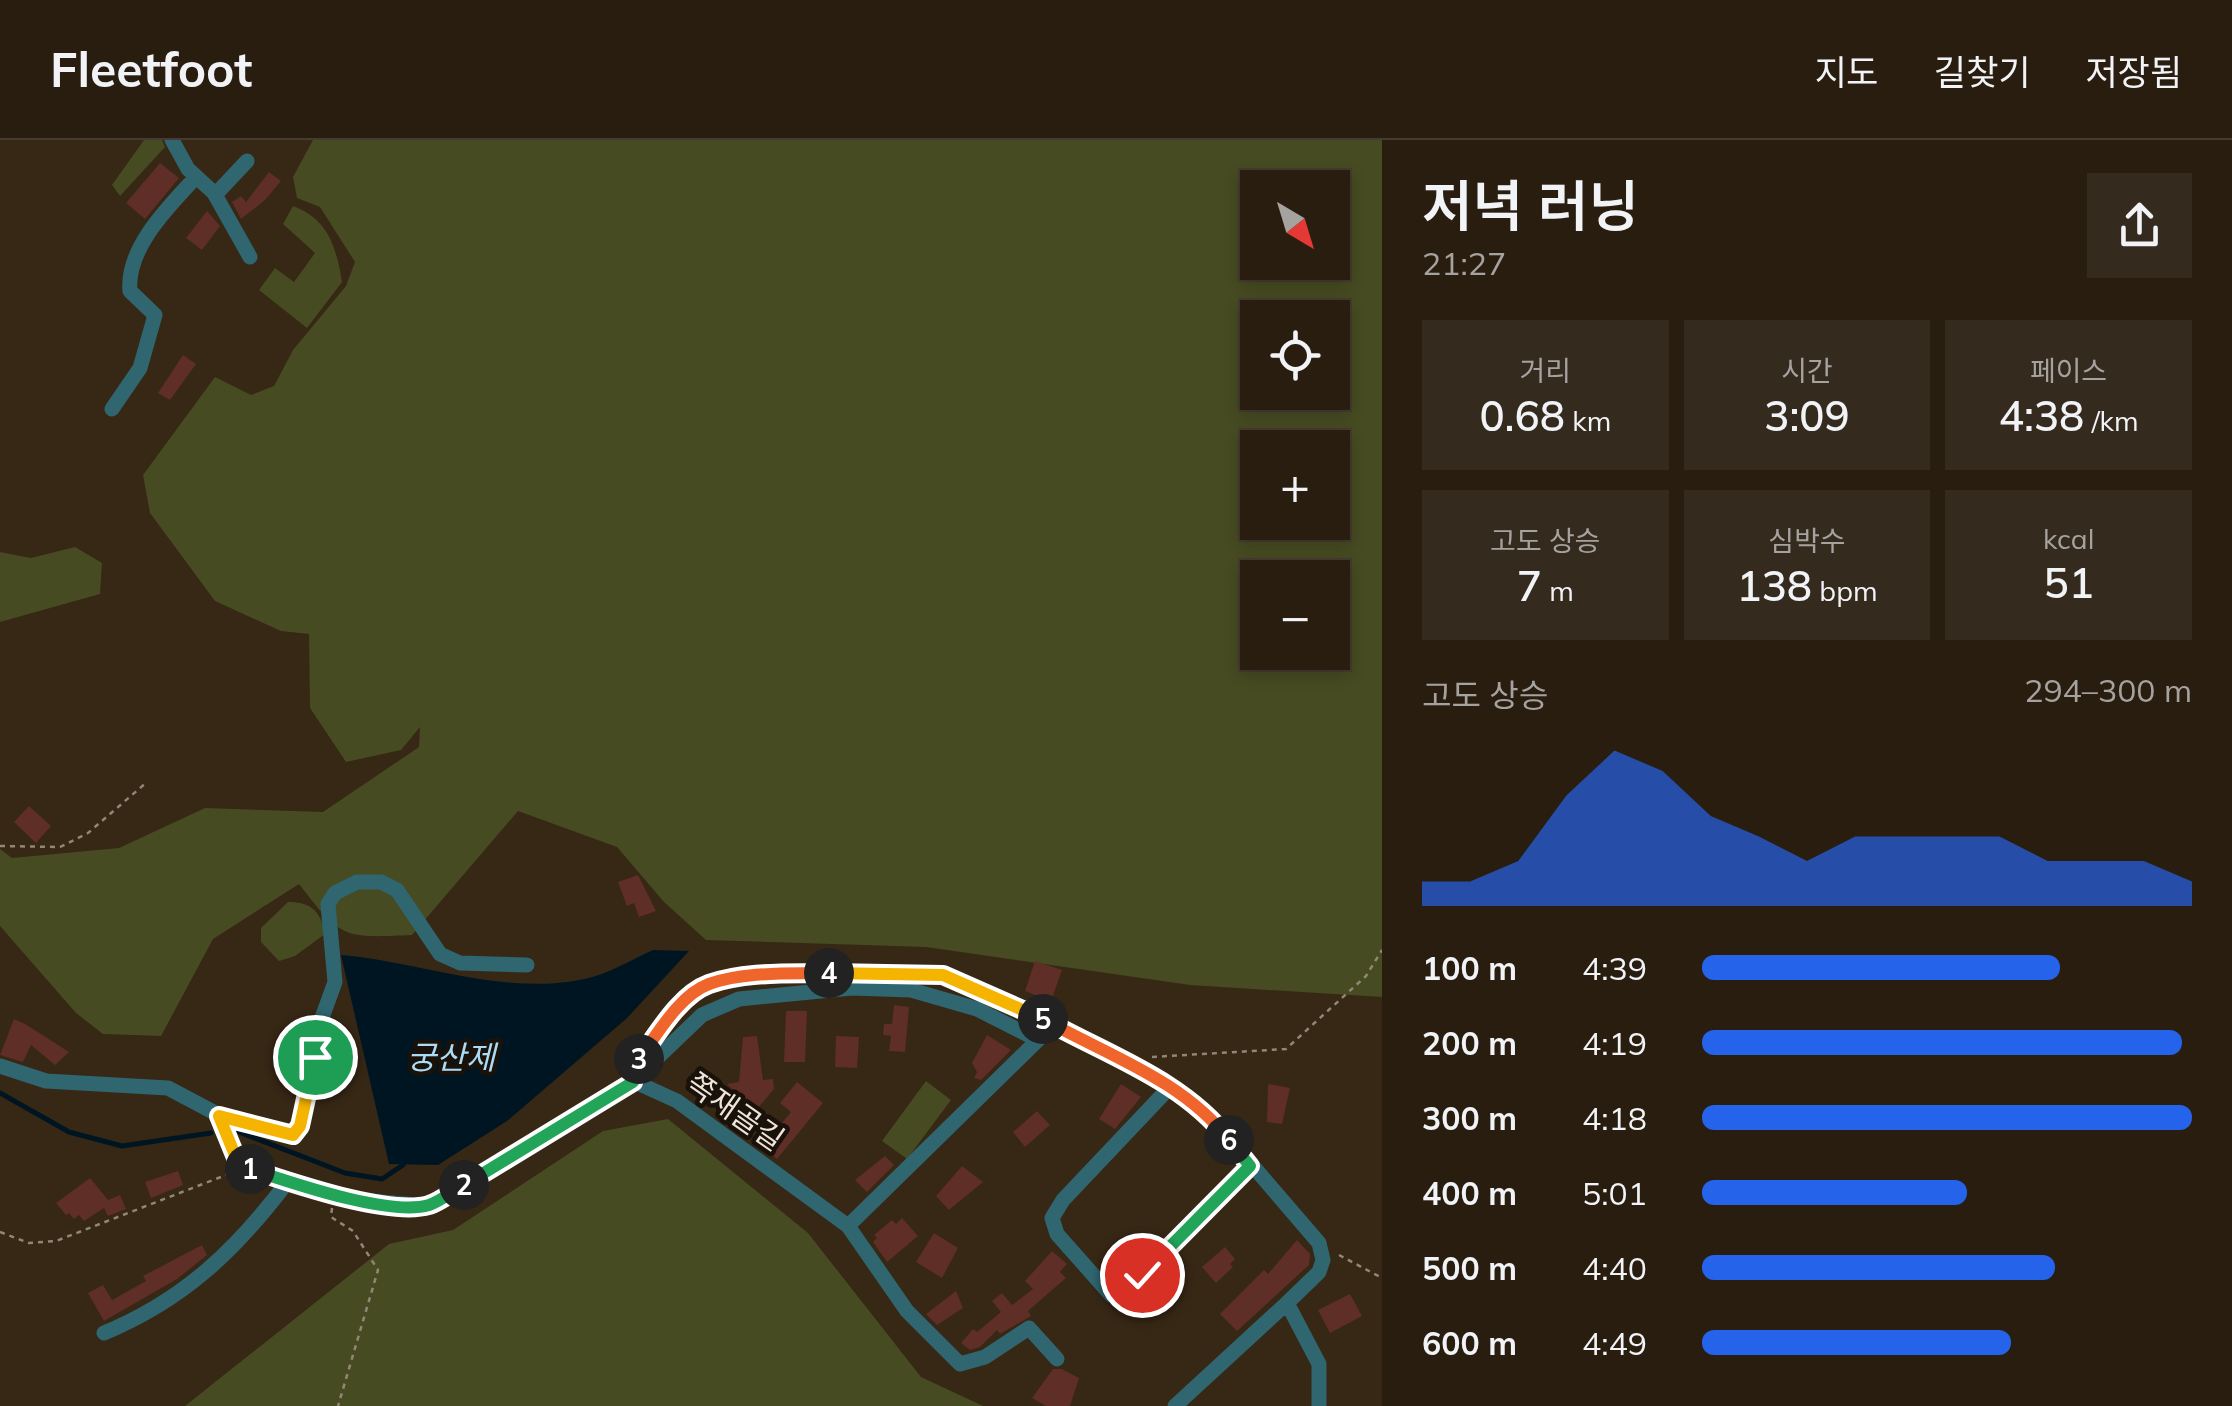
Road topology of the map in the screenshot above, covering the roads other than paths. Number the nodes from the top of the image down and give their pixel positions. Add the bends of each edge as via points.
1 (172, 140) edge
2 (247, 161) dead end
3 (196, 177) junction
4 (215, 195) junction
5 (250, 257) dead end
6 (112, 409) dead end
7 (527, 966) dead end
8 (0, 1066) edge
9 (633, 1082) junction
10 (1170, 1087) junction
11 (219, 1116) junction
12 (1250, 1166) junction
13 (288, 1181) junction
14 (848, 1226) junction
15 (1287, 1303) junction
16 (104, 1333) dead end
17 (1057, 1359) dead end
18 (1175, 1406) edge
19 (1318, 1406) edge

1 - 3 street
2 - 4 street
3 - 4 street
3 - 6 street via 150,231 135,260 130,292 156,315 144,358
4 - 5 street
7 - 11 street via 460,963 440,954 397,890 357,882 328,904 335,982 300,1126 293,1135
8 - 11 street via 46,1081 168,1088
9 - 10 street via 632,1069 674,1012 707,984 766,975 943,975
9 - 13 street via 426,1206 336,1195
9 - 14 street, 쪽재골길 via 678,1101
9 - 14 street via 702,1016 740,999 777,995 912,990 977,1009 1038,1040
10 - 12 street via 1222,1130
10 - 12 street via 1052,1218 1111,1295 1124,1296
11 - 13 street via 239,1165
12 - 15 street via 1319,1243 1318,1272
13 - 16 street via 216,1266 178,1295
14 - 17 street, 쪽재골길 via 906,1311 960,1364 1029,1328
15 - 18 street
15 - 19 street via 1319,1364

